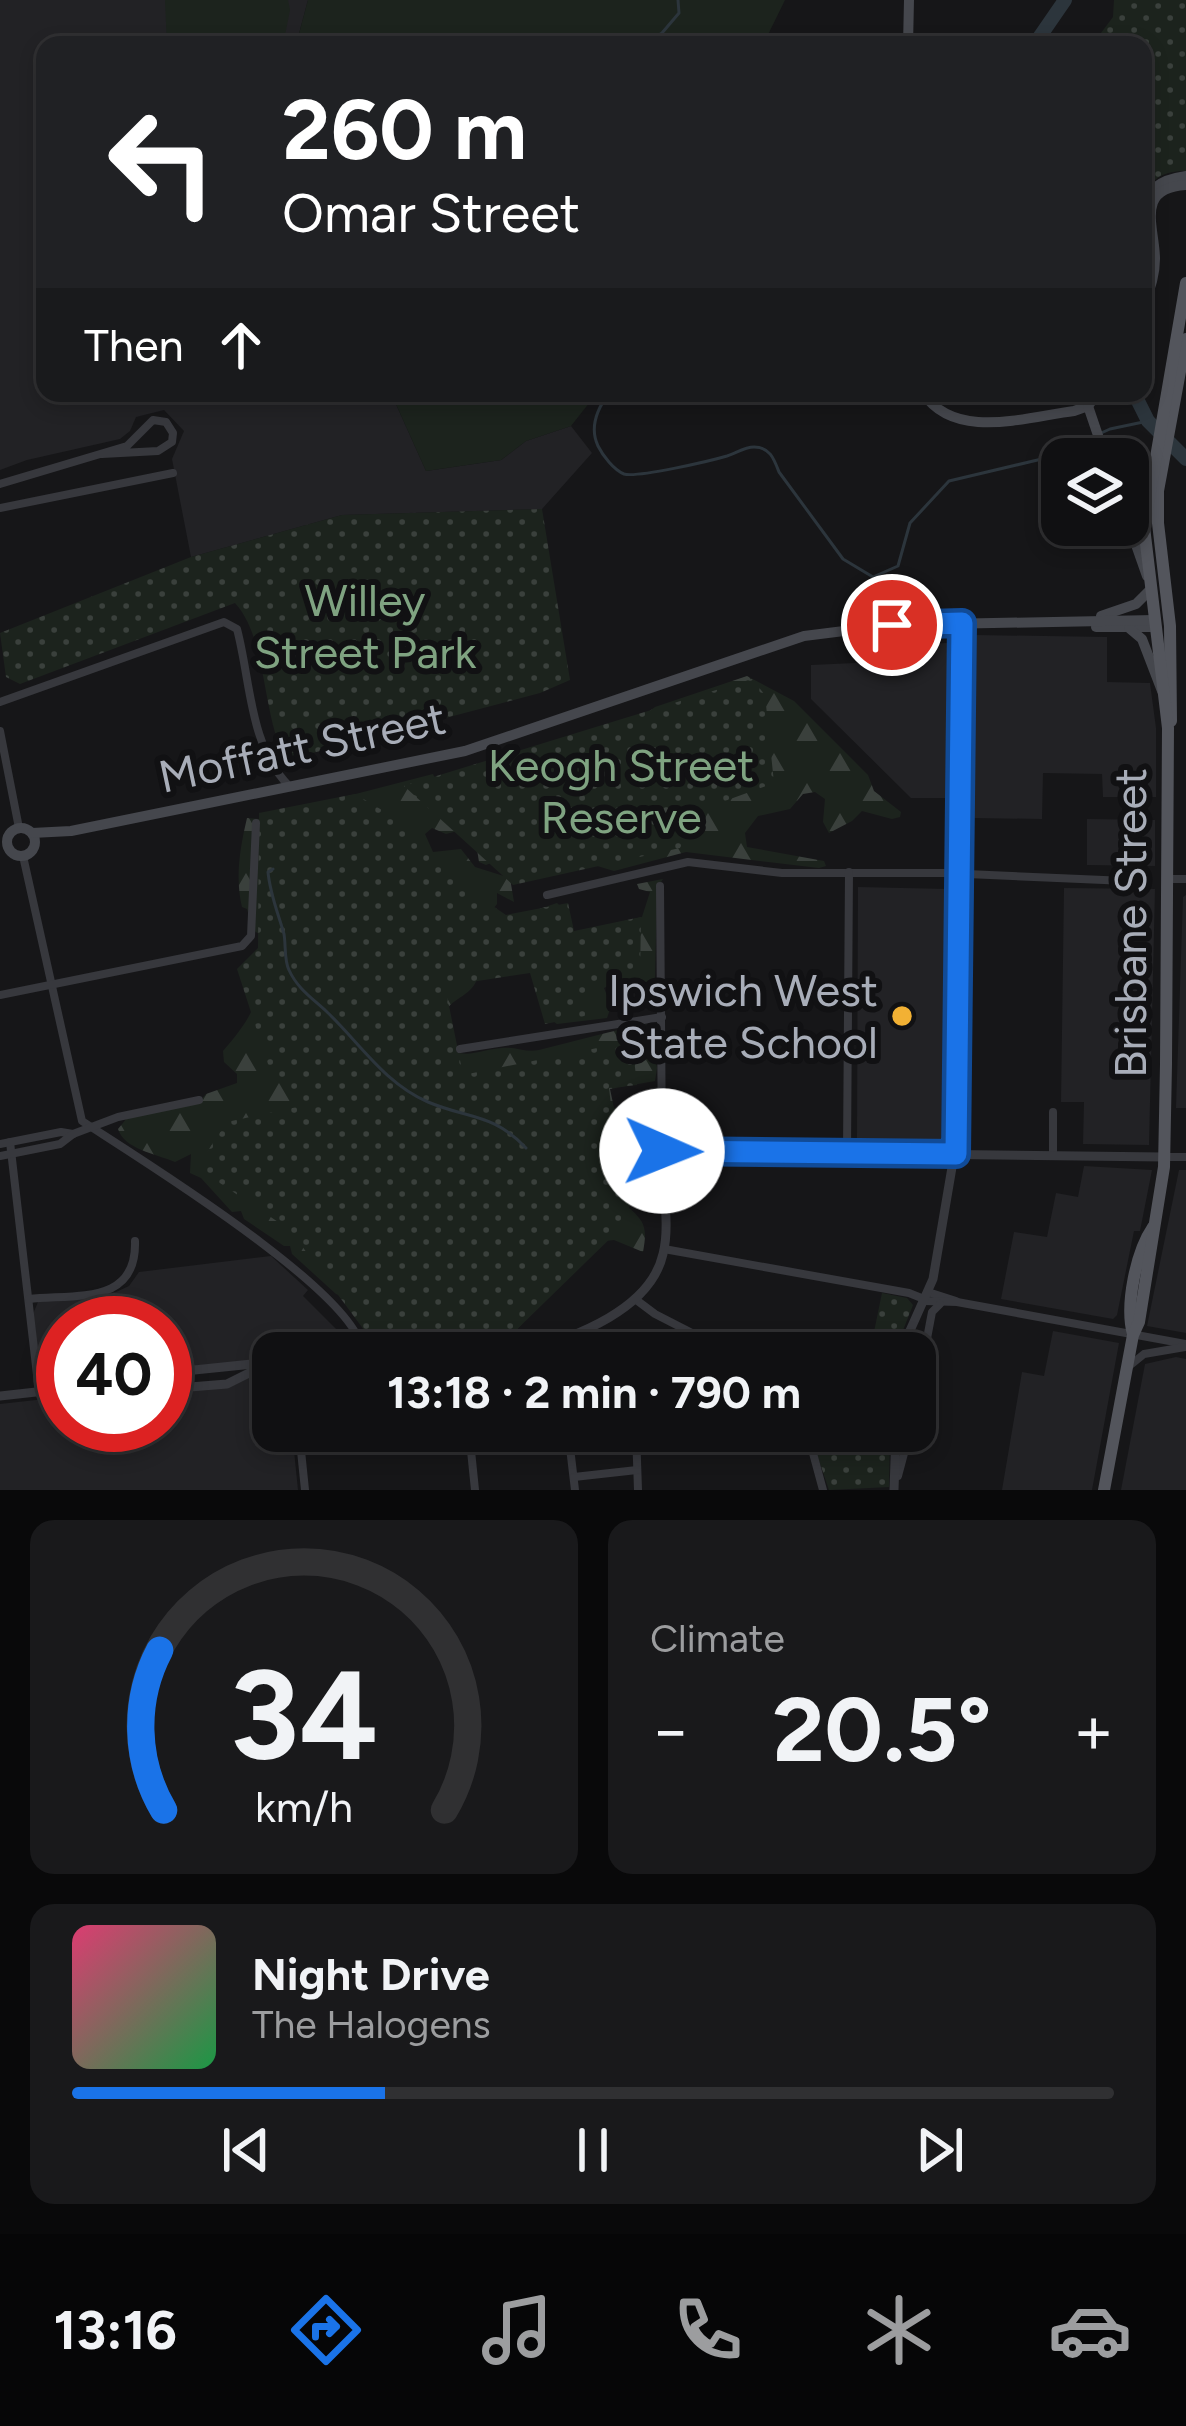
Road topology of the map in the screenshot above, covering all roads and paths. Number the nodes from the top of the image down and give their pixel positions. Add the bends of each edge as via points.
1 (908, 0) edge
2 (908, 36) edge
3 (1186, 176) edge
4 (1186, 185) edge
5 (1152, 191) edge
6 (1152, 208) edge
7 (1152, 243) edge
8 (1152, 278) edge
9 (1186, 283) edge
10 (1186, 339) edge
11 (1178, 356) junction
12 (931, 402) edge
13 (1088, 402) edge
14 (1094, 402) edge
15 (142, 431) junction
16 (1100, 438) edge
17 (153, 451) junction
18 (102, 454) junction
19 (173, 473) dead end
20 (0, 484) edge
21 (1154, 490) junction
22 (0, 508) edge
23 (1136, 546) edge
24 (1149, 584) junction
25 (962, 623) junction
26 (1154, 623) junction
27 (1063, 624) junction
28 (1176, 626) junction
29 (1126, 628) junction
30 (1162, 692) junction
31 (0, 702) edge
32 (1168, 728) junction
33 (0, 731) edge
34 (290, 788) junction
35 (256, 823) dead end
36 (25, 831) junction
37 (71, 831) junction
38 (4, 840) edge
39 (17, 852) edge
40 (849, 872) junction
41 (959, 875) junction
42 (1167, 879) junction
43 (1186, 879) edge
44 (1127, 881) dead end
45 (660, 886) dead end
46 (547, 895) dead end
47 (52, 984) junction
48 (0, 994) edge
49 (662, 1017) junction
50 (460, 1049) dead end
51 (199, 1100) dead end
52 (1053, 1112) dead end
53 (92, 1128) junction
54 (73, 1135) junction
55 (5, 1143) edge
56 (662, 1151) junction
57 (847, 1153) junction
58 (12, 1154) junction
59 (956, 1154) junction
60 (1052, 1155) junction
61 (0, 1156) edge
62 (1164, 1157) junction
63 (1186, 1157) edge
64 (135, 1241) dead end
65 (664, 1249) junction
66 (925, 1297) junction
67 (28, 1299) junction
68 (635, 1299) junction
69 (952, 1302) junction
70 (355, 1332) edge
71 (582, 1332) edge
72 (690, 1332) edge
73 (909, 1332) edge
74 (928, 1332) edge
75 (1133, 1335) junction
76 (1186, 1345) edge
77 (252, 1364) edge
78 (223, 1366) junction
79 (1128, 1367) junction
80 (192, 1370) edge
81 (252, 1372) edge
82 (36, 1373) edge
83 (233, 1382) junction
84 (192, 1385) edge
85 (36, 1392) edge
86 (0, 1396) edge
87 (301, 1452) edge
88 (471, 1452) edge
89 (571, 1452) edge
90 (637, 1452) edge
91 (813, 1452) edge
92 (896, 1452) edge
93 (904, 1452) edge
94 (637, 1470) junction
95 (574, 1478) junction
96 (895, 1486) edge
97 (305, 1490) edge
98 (475, 1490) edge
99 (575, 1490) edge
100 (638, 1490) edge
101 (823, 1490) edge
102 (1104, 1490) edge

1 - 2 main road
3 - 5 main road
4 - 6 main road via 1157,197
7 - 8 main road
9 - 11 main road
10 - 11 main road
11 - 21 main road
12 - 13 main road via 966,422 1075,411
14 - 16 main road
15 - 17 street
15 - 17 street via 155,419 172,428 168,447
15 - 18 street via 130,445
17 - 18 street
18 - 20 street
19 - 22 street
21 - 24 main road, Brisbane Street via 1144,527
21 - 28 main road
23 - 24 main road
24 - 26 main road, Brisbane Street
24 - 27 main road via 1139,602 1122,610
25 - 27 main road, Moffatt Street
25 - 34 main road, Moffatt Street via 804,636 504,740
25 - 41 street
26 - 27 main road
26 - 28 main road
26 - 29 main road
26 - 30 main road, Brisbane Street
27 - 29 main road
28 - 32 main road
29 - 30 main road via 1142,638
30 - 32 main road, Brisbane Street
31 - 34 street via 224,622 237,629 260,738
32 - 42 main road, Brisbane Street
33 - 36 street
34 - 37 main road, Moffatt Street
35 - 47 street via 251,936 234,949
36 - 37 main road, Moffatt Street
36 - 38 main road
36 - 39 main road
37 - 39 main road, Moffatt Street
38 - 39 main road
39 - 47 street
40 - 41 street
40 - 46 street via 688,862
40 - 57 street
41 - 44 street
41 - 59 street
42 - 43 street
42 - 62 main road, Brisbane Street
45 - 49 street
47 - 48 street
47 - 53 street via 82,1121
49 - 50 street
49 - 56 street
51 - 53 street
52 - 60 street
53 - 54 street
53 - 70 street via 259,1239
54 - 55 street
54 - 58 street
55 - 58 street
56 - 57 street
56 - 65 street
57 - 59 street
58 - 61 street
58 - 67 street
59 - 60 street
59 - 66 street
60 - 62 street
62 - 63 street
62 - 75 main road, Brisbane Street
64 - 67 street via 135,1265 122,1284
65 - 66 street
65 - 68 street
66 - 69 street
66 - 73 street
67 - 82 street
68 - 71 street
68 - 72 street
69 - 74 street via 932,1312
69 - 75 street
75 - 76 street
75 - 79 main road, Brisbane Street
76 - 79 street via 1144,1354
77 - 78 street
78 - 80 street
78 - 83 street
79 - 102 main road, Brisbane Street
81 - 83 street
83 - 84 street
85 - 86 street
87 - 97 street
88 - 98 street
89 - 95 street
90 - 94 street
91 - 101 street
92 - 96 street
93 - 96 street
94 - 95 street
94 - 100 street
95 - 99 street

